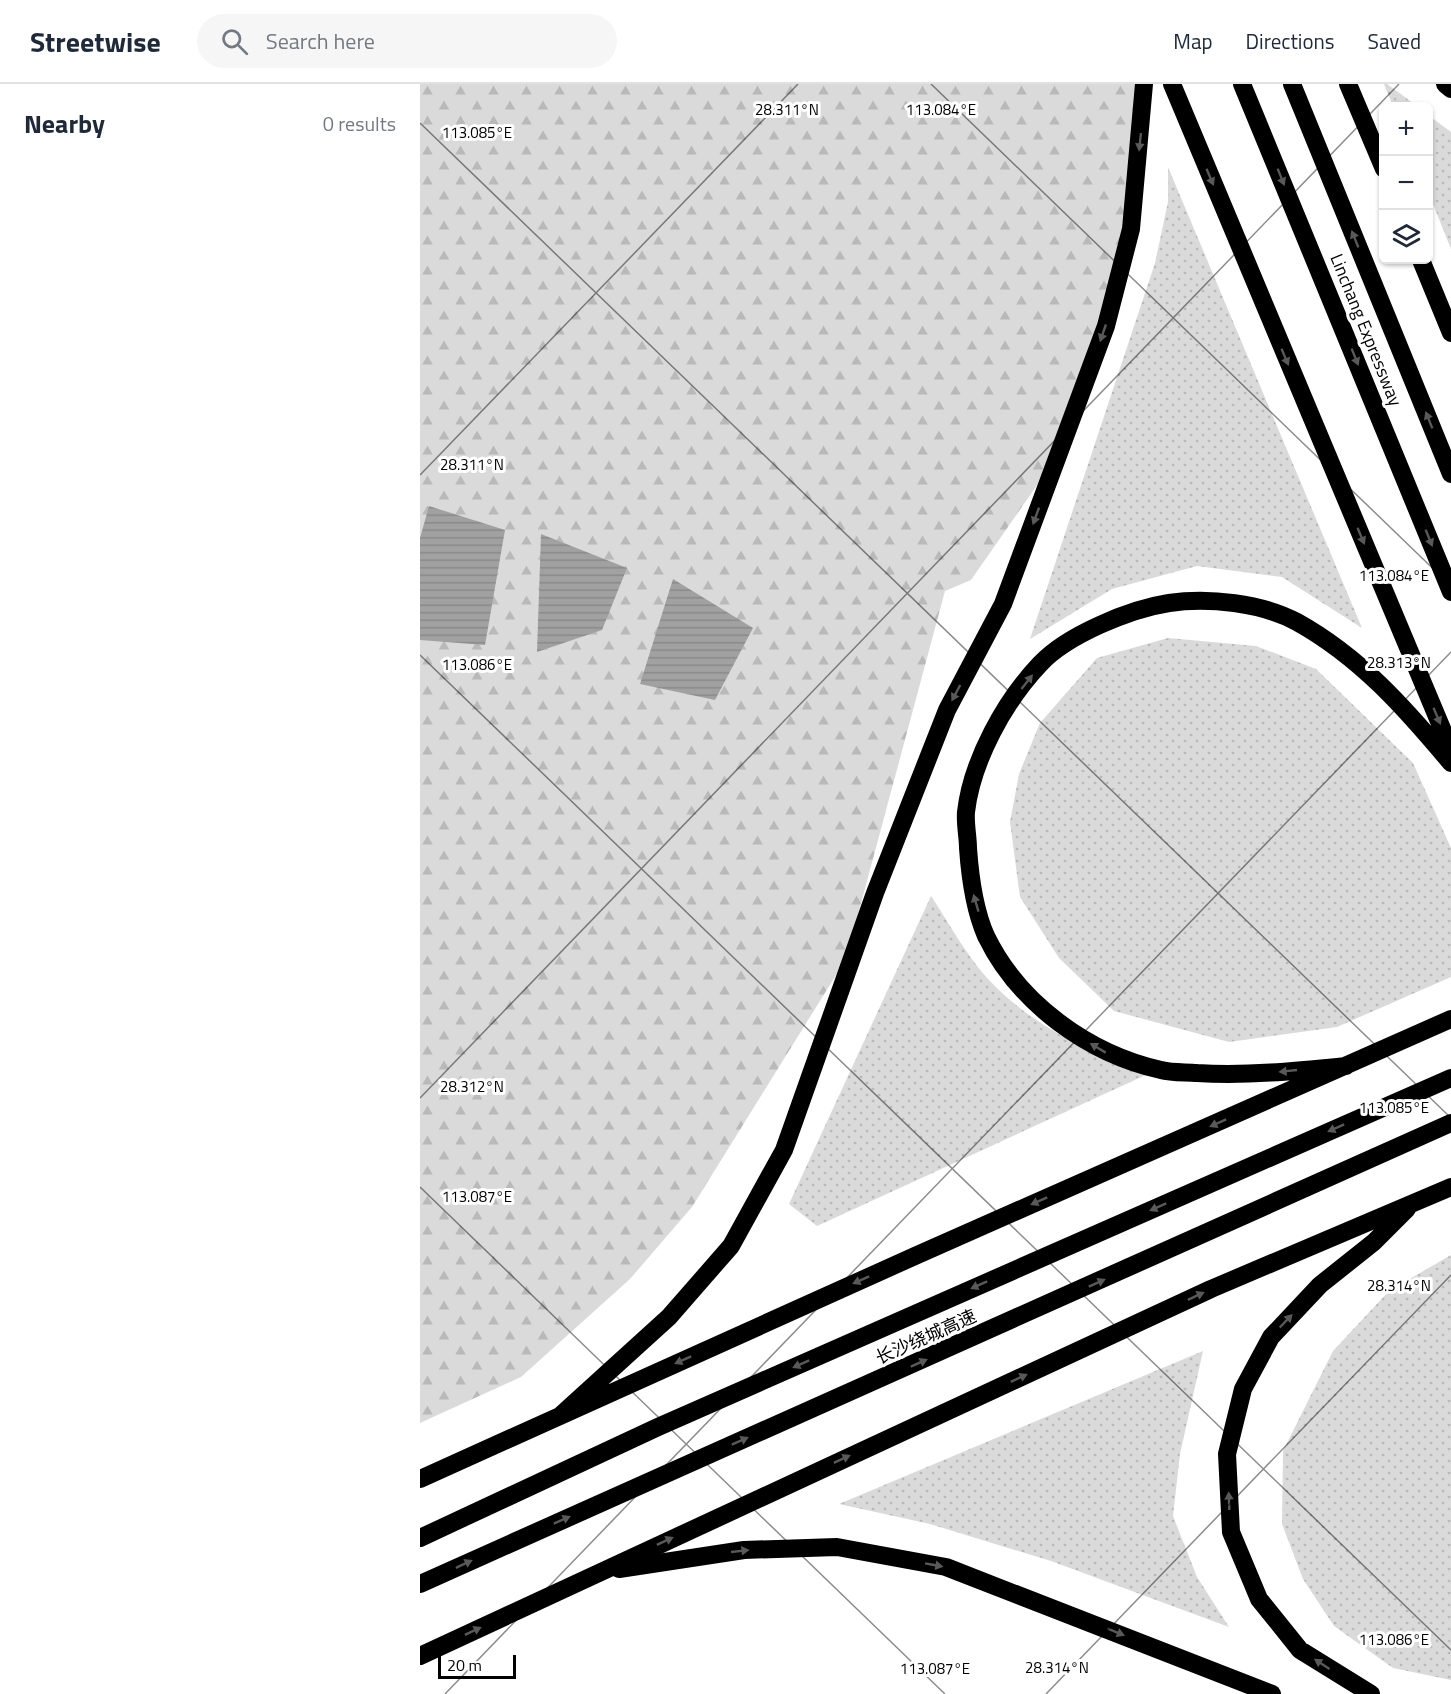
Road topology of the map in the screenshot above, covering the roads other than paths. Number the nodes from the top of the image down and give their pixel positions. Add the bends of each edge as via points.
1 (1144, 84) edge
2 (1172, 84) edge
3 (1242, 84) edge
4 (1292, 84) edge
5 (1348, 84) edge
6 (1445, 84) edge
7 (1451, 89) edge
8 (1379, 160) edge
9 (1423, 264) edge
10 (1451, 333) edge
11 (1451, 474) edge
12 (1451, 592) edge
13 (1451, 750) edge
14 (1451, 762) edge
15 (1451, 1019) edge
16 (1346, 1066) junction
17 (1451, 1078) edge
18 (1449, 1124) edge
19 (1451, 1187) edge
20 (1414, 1202) junction
21 (560, 1416) junction
22 (420, 1479) edge
23 (420, 1538) edge
24 (599, 1572) junction
25 (420, 1584) edge
26 (420, 1656) edge
27 (1272, 1694) edge
28 (1371, 1694) edge

1 -> 21 highway via 1131,229 1106,326 1003,604 947,710 879,882 784,1150 731,1246 669,1317
2 -> 13 highway
3 -> 12 highway, Linchang Expressway
11 -> 4 highway, Linchang Expressway
5 - 8 highway
6 - 7 highway
9 - 10 highway
16 -> 14 highway via 1244,1076 1163,1071 1105,1053 1056,1021 1013,978 986,935 970,880 966,812 981,757 1002,714 1042,662 1086,632 1143,607 1192,599 1243,604 1294,620 1346,652 1398,699
15 - 16 highway
16 -> 21 highway
17 -> 23 highway, 长沙绕城高速 via 690,1413
25 -> 18 highway, 长沙绕城高速
19 - 20 highway
24 -> 20 highway via 1211,1289
28 -> 20 highway via 1300,1650 1260,1599 1231,1532 1227,1454 1243,1389 1271,1337 1320,1286 1374,1242
21 - 22 highway
26 -> 24 highway
24 -> 27 highway via 744,1550 837,1547 946,1567

